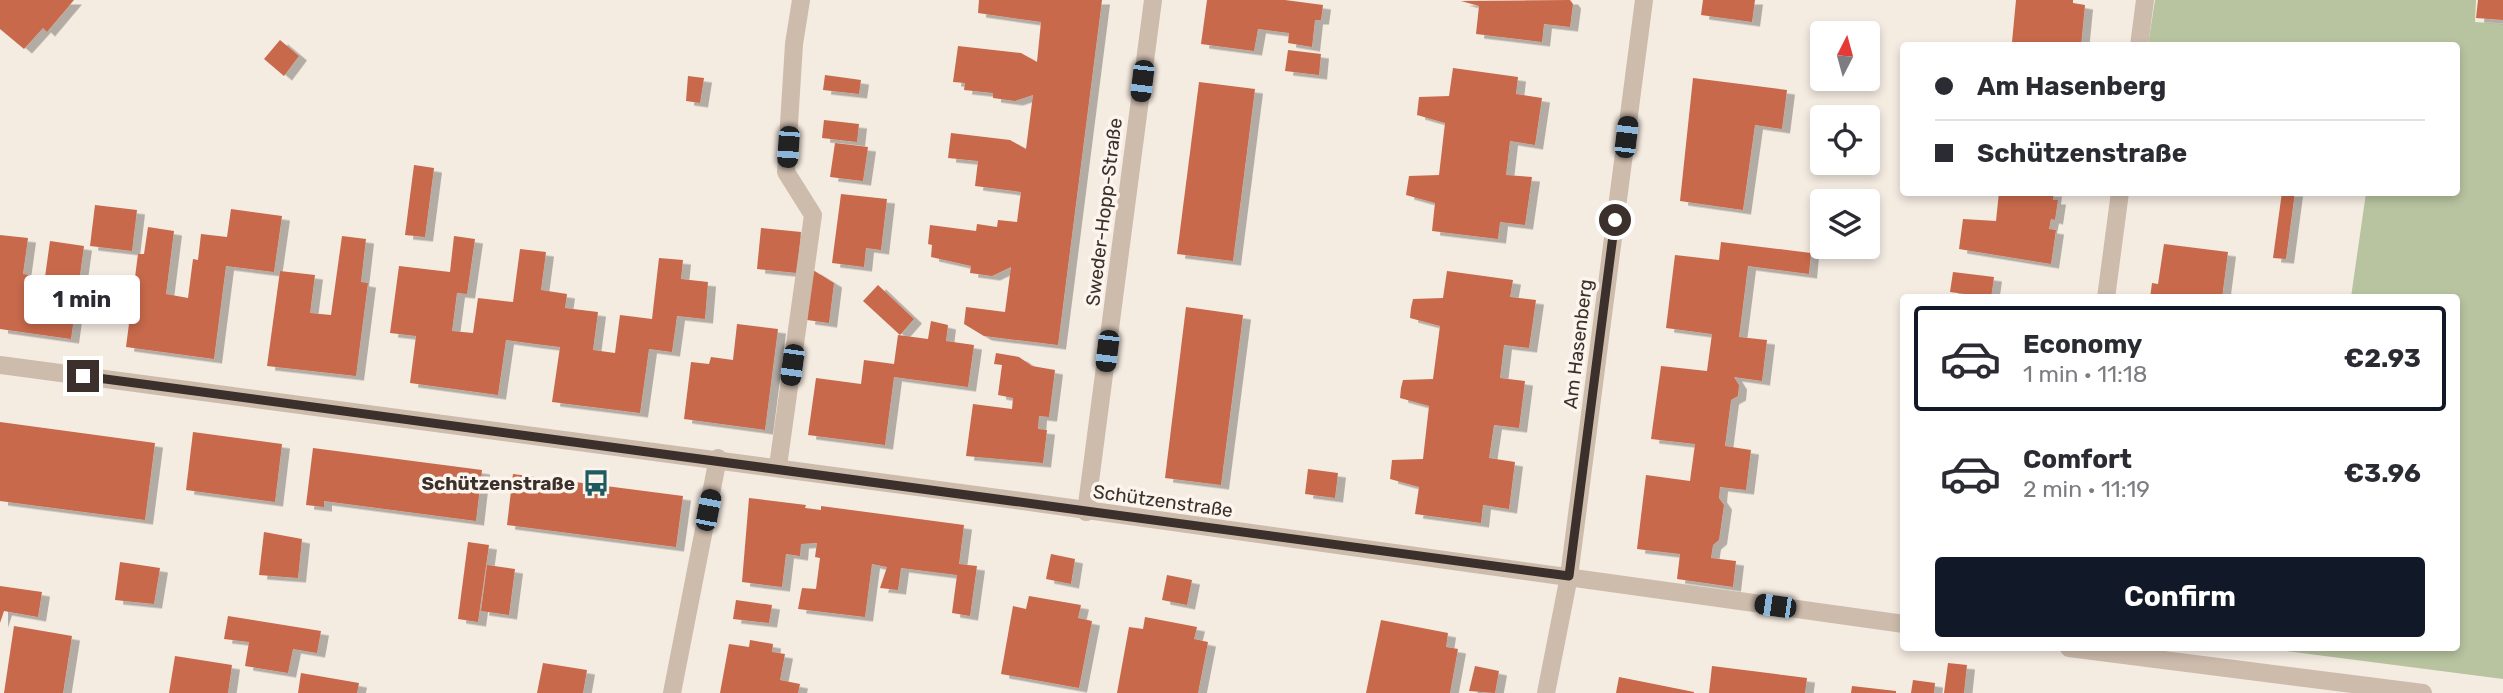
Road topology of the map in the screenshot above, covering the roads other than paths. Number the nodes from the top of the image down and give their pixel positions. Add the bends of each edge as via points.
1 (802, 0) edge
2 (1153, 0) edge
3 (1644, 0) edge
4 (2145, 0) edge
5 (2140, 42) edge
6 (2119, 196) edge
7 (2107, 294) edge
8 (0, 365) edge
9 (718, 458) junction
10 (778, 466) junction
11 (1086, 512) junction
12 (1569, 576) junction
13 (1900, 623) edge
14 (2093, 651) edge
15 (672, 693) edge
16 (1546, 693) edge
17 (2423, 693) edge

1 - 10 street via 794,44 786,172 813,215
2 - 11 street, Sweder-Hopp-Straße
3 - 12 street, Am Hasenberg
4 - 5 street
6 - 7 street
8 - 9 street, Schützenstraße
9 - 10 street, Schützenstraße
9 - 15 street
10 - 11 street, Schützenstraße
11 - 12 street, Schützenstraße
12 - 13 street, Schützenstraße
12 - 16 street, Am Hasenberg
14 - 17 street

